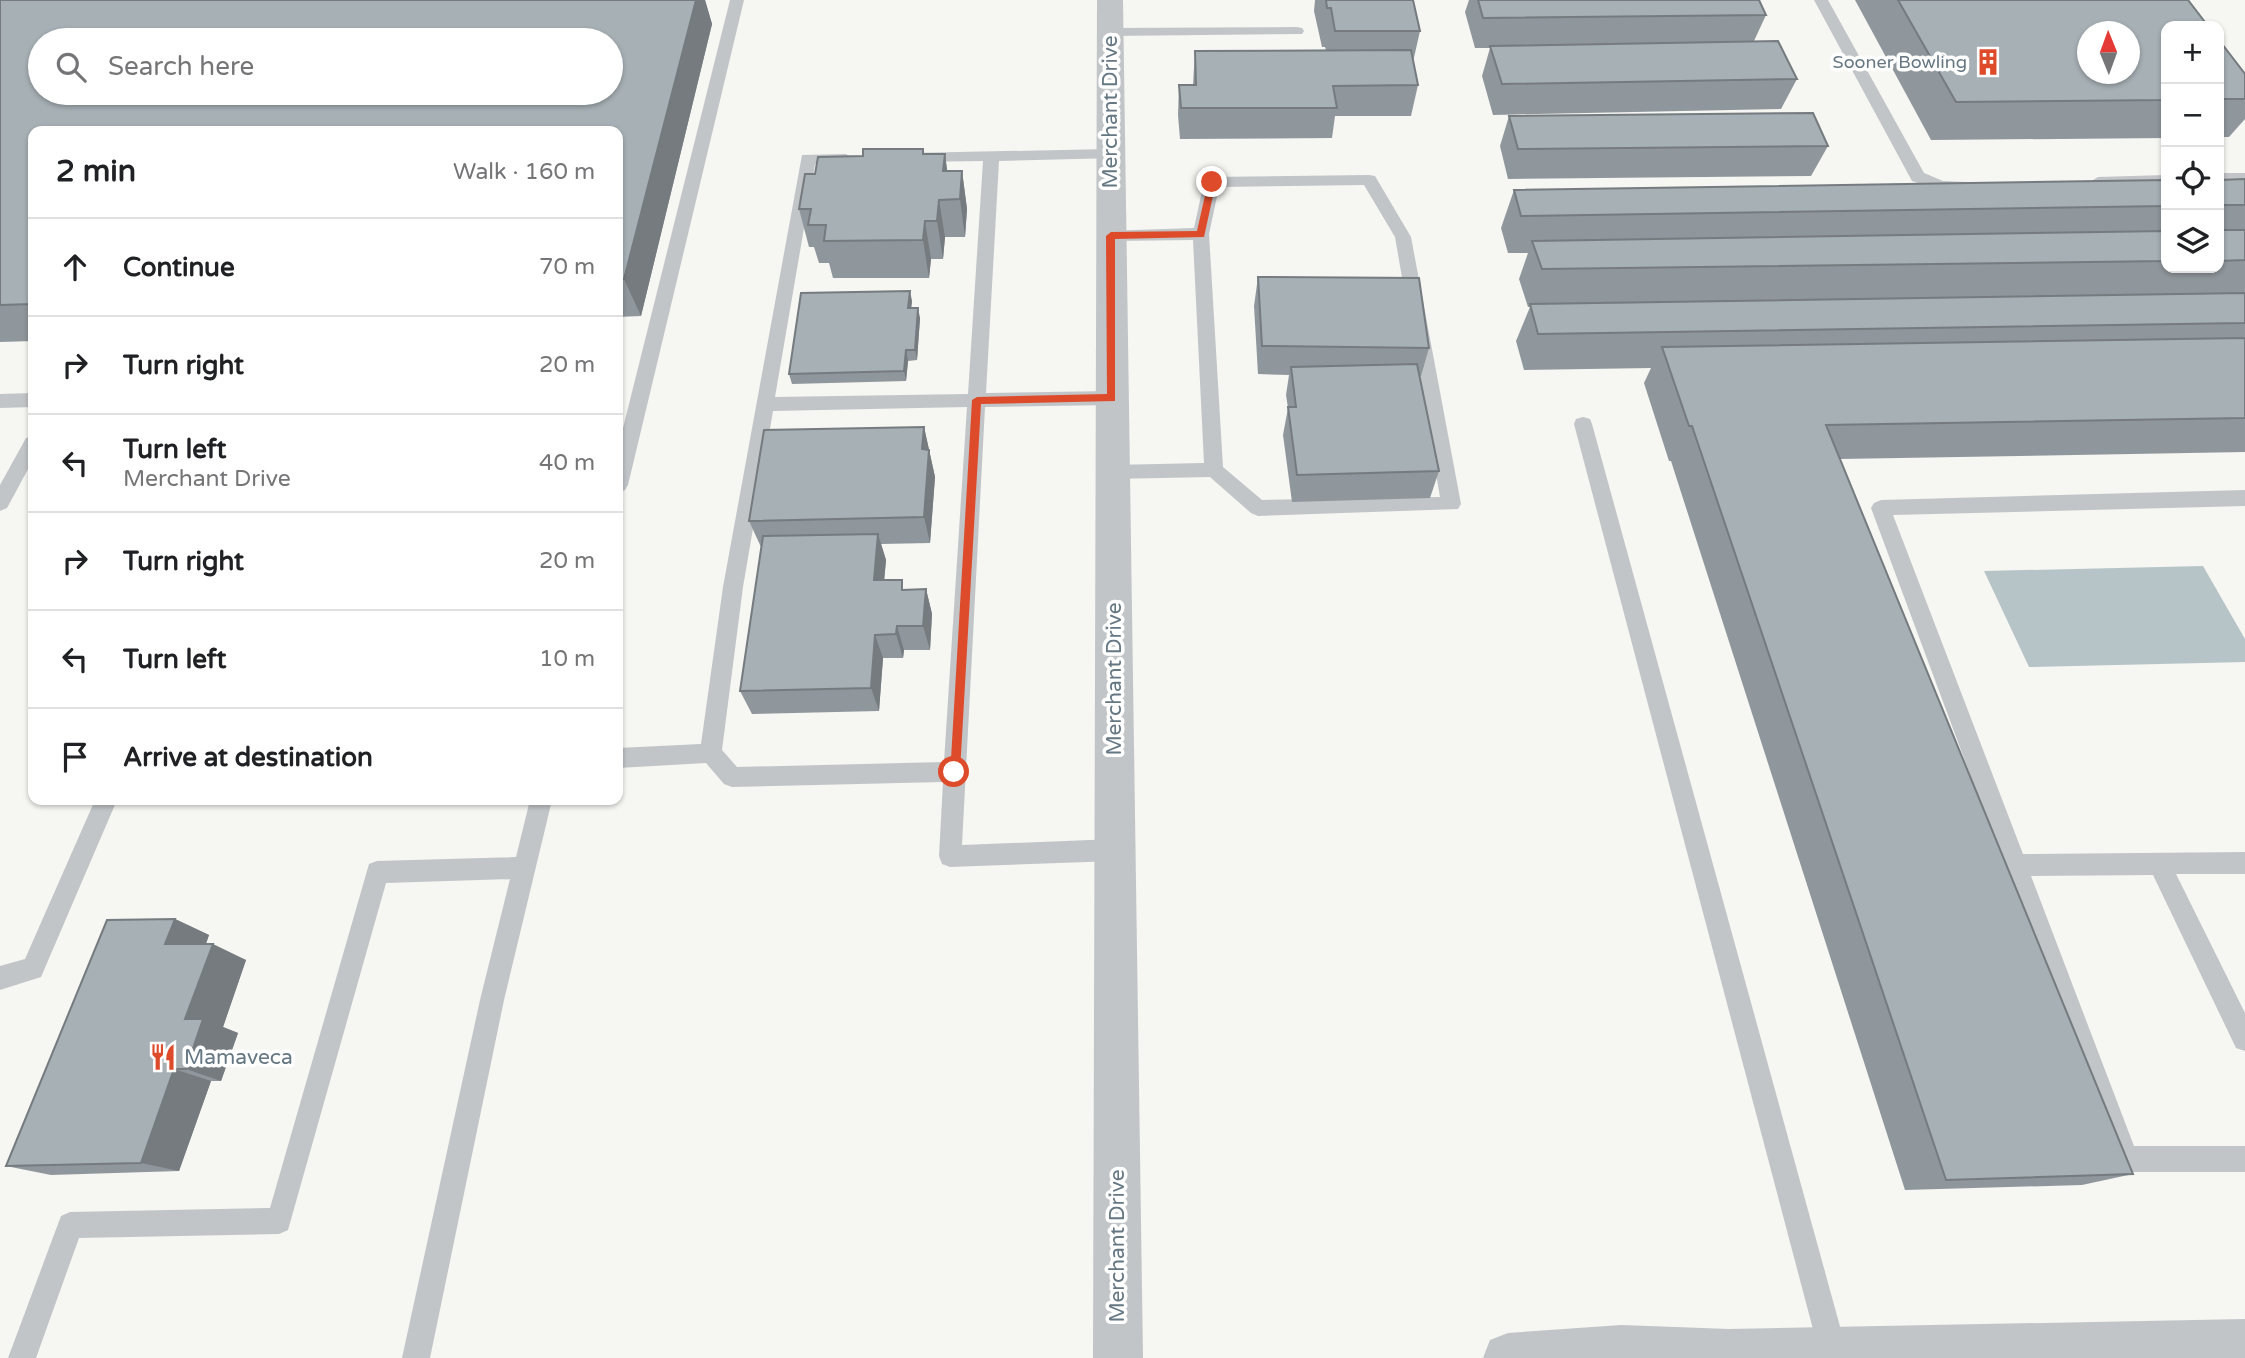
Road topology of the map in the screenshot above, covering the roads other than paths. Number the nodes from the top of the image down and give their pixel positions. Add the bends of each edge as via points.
1 (737, 0) edge
2 (1110, 0) edge
3 (1821, 0) edge
4 (1297, 31) dead end
5 (1110, 32) junction
6 (1110, 154) junction
7 (991, 156) junction
8 (860, 158) edge
9 (900, 158) edge
10 (2224, 178) edge
11 (2245, 178) edge
12 (2161, 180) edge
13 (2087, 182) edge
14 (1980, 185) edge
15 (1201, 234) junction
16 (1111, 236) junction
17 (1112, 398) junction
18 (28, 400) edge
19 (977, 400) junction
20 (0, 401) edge
21 (765, 404) junction
22 (626, 419) edge
23 (1583, 424) dead end
24 (623, 444) edge
25 (28, 452) edge
26 (1214, 470) junction
27 (1112, 472) junction
28 (2245, 498) edge
29 (0, 503) edge
30 (712, 752) junction
31 (623, 758) edge
32 (954, 772) junction
33 (104, 805) edge
34 (540, 805) edge
35 (1115, 850) junction
36 (2245, 863) edge
37 (2016, 866) junction
38 (2160, 866) junction
39 (524, 868) junction
40 (0, 978) edge
41 (2245, 1039) edge
42 (2245, 1159) edge
43 (2245, 1344) edge
44 (1833, 1352) junction
45 (22, 1358) edge
46 (416, 1358) edge
47 (1118, 1358) edge
48 (1508, 1358) edge

1 - 22 lane
2 - 5 street, Merchant Drive
3 - 14 lane via 1918,177 1941,186
4 - 5 lane
5 - 6 street, Merchant Drive
6 - 7 lane
6 - 16 street, Merchant Drive
7 - 9 lane
7 - 19 lane
8 - 21 lane via 808,159
10 - 11 lane
12 - 13 lane
15 - 16 lane
15 - 26 lane
15 - 26 lane via 1212,182 1369,180 1403,237 1451,504 1258,508
16 - 17 street, Merchant Drive
17 - 19 lane
17 - 27 street, Merchant Drive
18 - 20 lane
19 - 21 lane
19 - 32 lane
21 - 30 lane via 733,587
22 - 24 lane
23 - 44 lane
25 - 29 lane
26 - 27 lane
27 - 35 street, Merchant Drive
28 - 37 lane via 1881,508
30 - 31 lane
30 - 32 lane via 732,777
32 - 35 lane via 950,856
33 - 40 lane via 33,969
34 - 39 lane
35 - 47 street, Merchant Drive
36 - 38 lane
37 - 38 lane
37 - 42 lane via 2126,1159
38 - 41 lane
39 - 45 lane via 377,872 279,1221 70,1224
39 - 46 lane
43 - 44 street
44 - 48 street via 1621,1350

